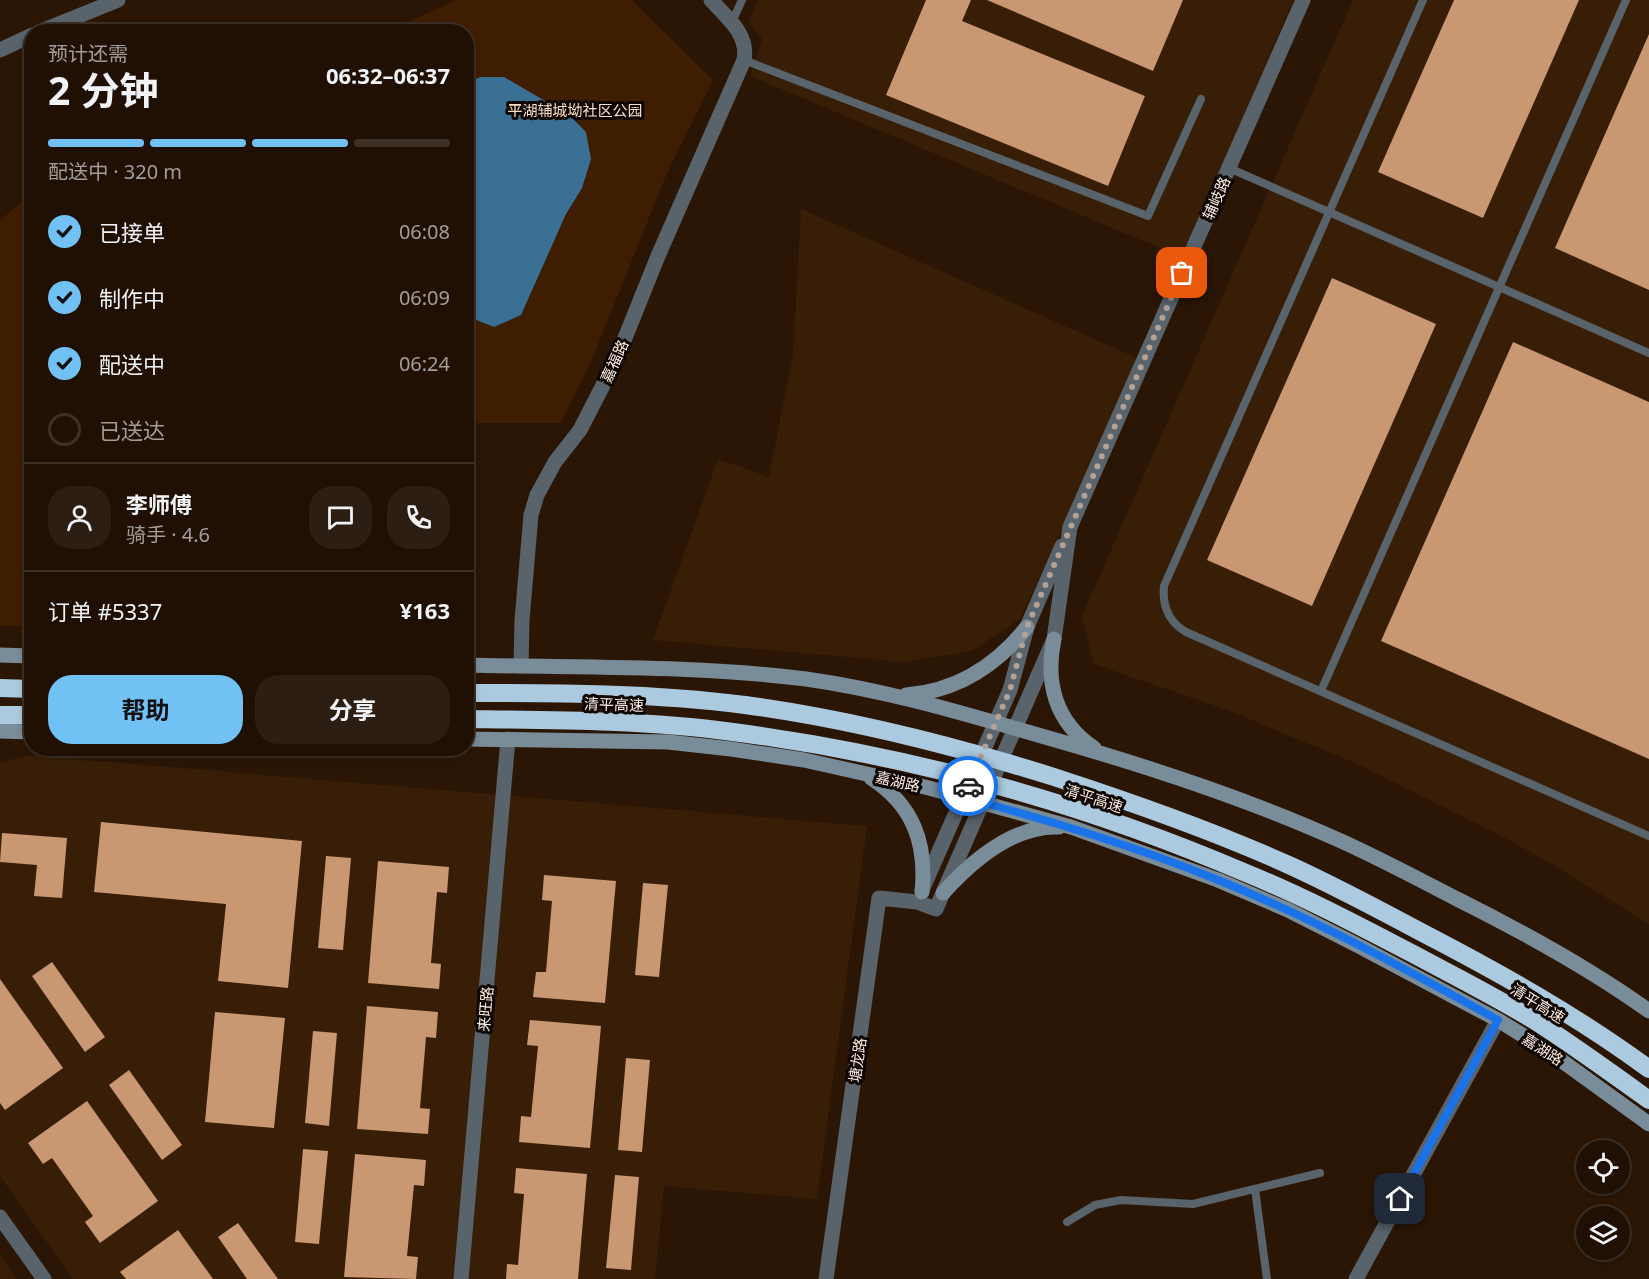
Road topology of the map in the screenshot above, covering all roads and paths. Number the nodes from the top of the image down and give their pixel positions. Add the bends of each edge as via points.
1 (118, 0) edge
2 (711, 0) edge
3 (742, 0) edge
4 (1303, 0) edge
5 (1423, 0) edge
6 (1626, 0) edge
7 (59, 24) edge
8 (732, 24) junction
9 (24, 39) edge
10 (0, 50) edge
11 (744, 60) junction
12 (1201, 99) dead end
13 (1229, 168) junction
14 (1329, 212) junction
15 (1500, 287) junction
16 (1649, 353) edge
17 (1070, 527) junction
18 (1027, 627) junction
19 (1054, 639) junction
20 (6, 655) edge
21 (24, 656) edge
22 (474, 665) edge
23 (520, 666) junction
24 (0, 688) edge
25 (24, 689) edge
26 (1321, 692) junction
27 (474, 693) edge
28 (894, 696) junction
29 (0, 715) edge
30 (24, 716) edge
31 (474, 719) edge
32 (996, 722) junction
33 (1015, 728) junction
34 (0, 731) edge
35 (24, 732) edge
36 (474, 739) edge
37 (508, 740) junction
38 (1107, 756) junction
39 (863, 773) junction
40 (963, 797) junction
41 (982, 803) junction
42 (1071, 827) junction
43 (1649, 836) edge
44 (943, 893) junction
45 (920, 897) junction
46 (1649, 1011) edge
47 (1498, 1020) junction
48 (1649, 1070) edge
49 (1649, 1100) edge
50 (1649, 1124) edge
51 (1320, 1173) dead end
52 (1254, 1189) junction
53 (0, 1217) edge
54 (1067, 1222) dead end
55 (44, 1279) edge
56 (461, 1279) edge
57 (826, 1279) edge
58 (1267, 1279) edge
59 (1356, 1279) edge

1 - 7 street
2 - 8 street
3 - 8 lane
4 - 13 street, 辅岐路
5 - 14 lane
6 - 15 lane
8 - 11 street via 745,43
9 - 10 street
11 - 12 lane via 1148,216
11 - 23 street, 嘉福路 via 617,358 580,430 555,462 537,495 531,515
13 - 14 lane
13 - 17 street, 辅岐路
14 - 15 lane
14 - 26 lane via 1164,586 1163,596 1172,621 1186,632
15 - 16 lane
15 - 26 lane
17 - 18 street, 辅岐路
17 - 19 street
18 - 28 main road via 1002,655 971,677 936,691
18 - 32 street, 辅岐路 via 1010,690
19 - 33 street
19 - 38 main road via 1050,674 1059,707 1079,736
20 - 21 main road
22 - 23 main road
23 - 28 main road via 747,673
24 - 25 highway
26 - 43 lane
27 - 48 highway, 清平高速 via 659,698 786,711 892,732 1084,787 1235,842 1350,894 1487,966
28 - 32 main road
29 - 30 highway
31 - 49 highway, 清平高速 via 572,720 730,731 940,770 1079,811 1247,873 1367,930 1539,1024
32 - 33 main road
32 - 40 street, 辅岐路
33 - 38 main road
33 - 41 street
34 - 35 main road
36 - 37 main road, 嘉湖路
37 - 39 main road, 嘉湖路 via 668,742 804,760
37 - 56 street, 来旺路
38 - 46 main road via 1208,789 1341,841 1556,951
39 - 40 main road, 嘉湖路
39 - 45 main road via 893,795 912,822 923,855
40 - 41 main road, 嘉湖路
40 - 45 street, 辅岐路
41 - 42 main road, 嘉湖路
41 - 44 street
42 - 44 main road via 1035,830 1004,842 973,862
42 - 47 main road, 嘉湖路 via 1218,880 1288,910
44 - 45 street, 塘龙路 via 936,909
45 - 57 street, 塘龙路 via 879,898
47 - 50 main road, 嘉湖路
47 - 59 street
51 - 52 lane
52 - 54 lane via 1193,1204 1121,1200 1095,1205
52 - 58 lane
53 - 55 street

